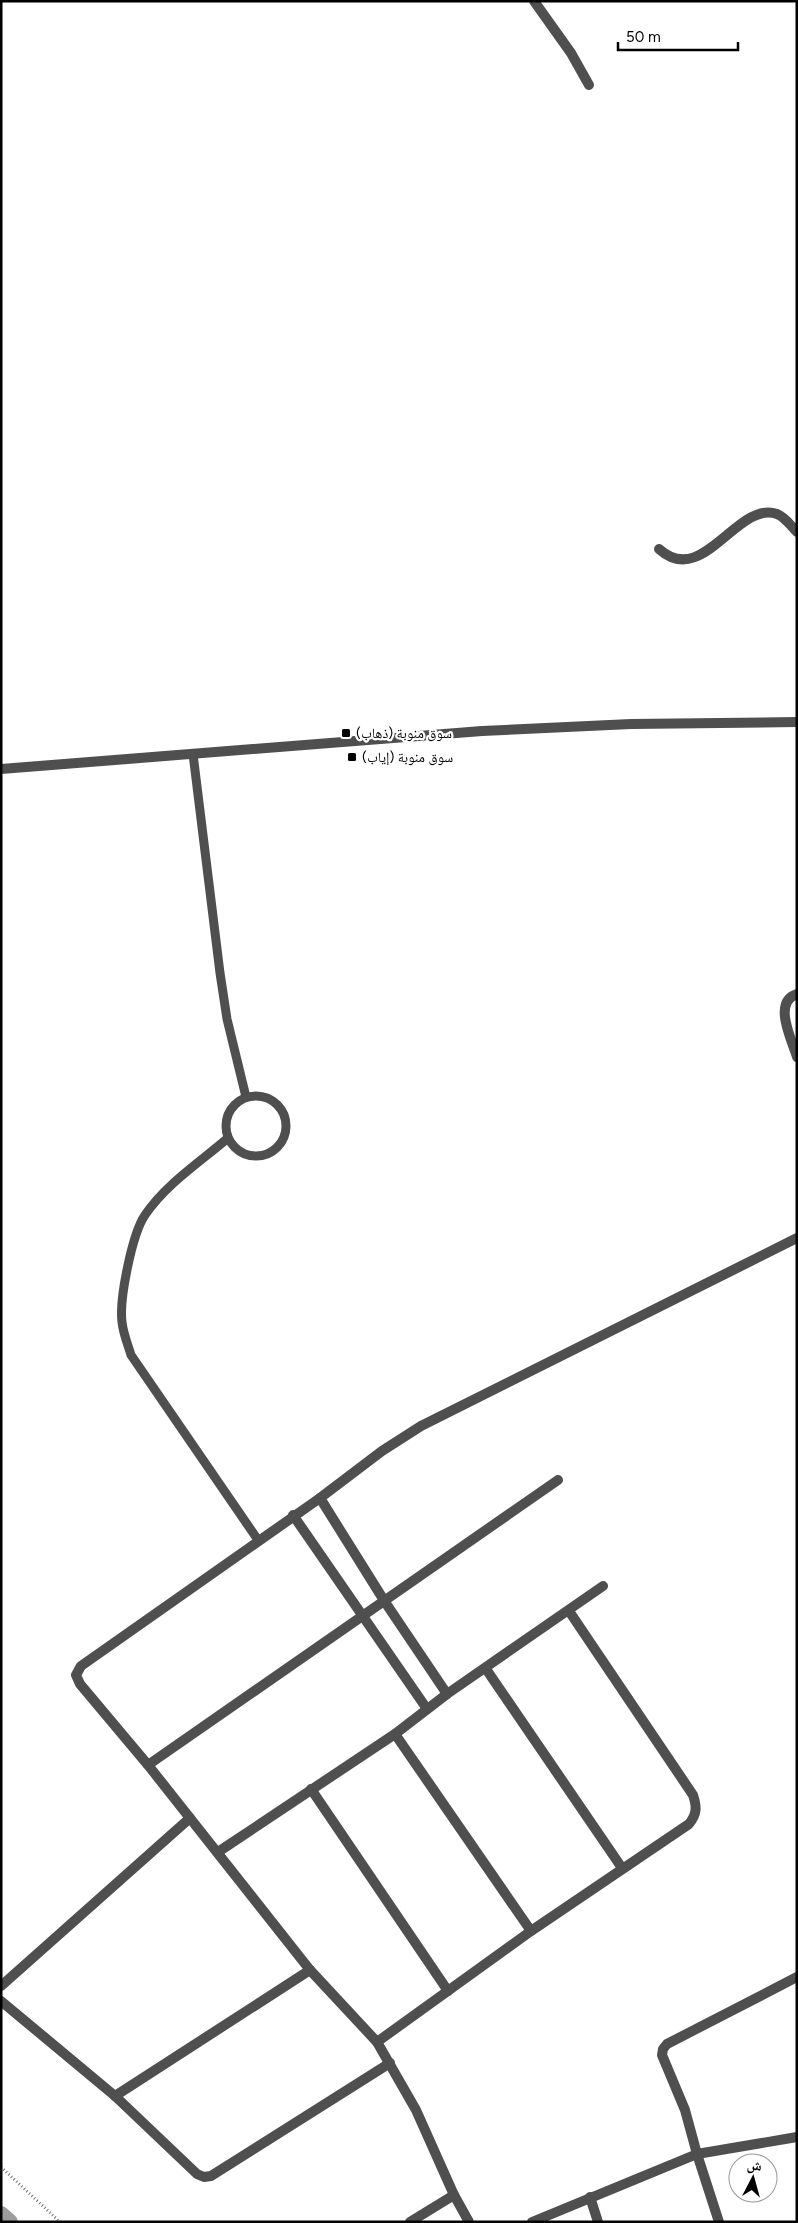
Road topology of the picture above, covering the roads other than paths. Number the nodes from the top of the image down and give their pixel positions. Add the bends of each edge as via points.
1 (534, 1) edge
2 (589, 85) dead end
3 (797, 532) edge
4 (659, 548) dead end
5 (797, 722) edge
6 (194, 754) junction
7 (1, 769) edge
8 (797, 994) edge
9 (797, 1057) edge
10 (246, 1097) junction
11 (228, 1138) junction
12 (797, 1238) edge
13 (558, 1480) dead end
14 (320, 1498) junction
15 (293, 1515) junction
16 (258, 1540) junction
17 (603, 1586) dead end
18 (385, 1602) junction
19 (568, 1611) junction
20 (364, 1616) junction
21 (486, 1669) junction
22 (447, 1694) junction
23 (427, 1708) junction
24 (395, 1734) junction
25 (148, 1765) junction
26 (311, 1789) junction
27 (190, 1818) junction
28 (218, 1852) junction
29 (622, 1868) junction
30 (531, 1931) junction
31 (310, 1970) junction
32 (797, 1977) edge
33 (1, 1986) edge
34 (448, 1991) junction
35 (1, 2001) edge
36 (378, 2042) junction
37 (390, 2063) junction
38 (115, 2096) junction
39 (797, 2137) edge
40 (698, 2154) junction
41 (454, 2195) junction
42 (590, 2197) junction
43 (410, 2222) edge
44 (469, 2222) edge
45 (532, 2222) edge
46 (598, 2222) edge
47 (718, 2222) edge

1 - 2 street via 571,52
3 - 4 street via 777,514 760,514 742,522 717,546 692,557 673,558
5 - 6 street via 631,724 482,731
6 - 7 street
6 - 10 lane via 227,1019
8 - 9 street via 785,1003 783,1012
10 - 11 lane via 237,1103 227,1119
10 - 11 lane via 259,1096 273,1101 285,1116 286,1134 276,1150 258,1157 240,1152
11 - 16 lane via 170,1187 144,1216 132,1246 122,1322 131,1355
12 - 14 street via 420,1426
13 - 18 street
14 - 15 street
14 - 18 street
15 - 16 street
15 - 20 street
16 - 25 street via 81,1666 76,1675
17 - 19 street
18 - 20 street
18 - 22 street
19 - 21 street
19 - 29 street via 693,1795 696,1806 695,1816 689,1824
20 - 23 street
20 - 25 street
21 - 22 street
21 - 29 street
22 - 23 street
23 - 24 street
24 - 26 street
24 - 30 street
25 - 27 street
26 - 28 street
26 - 34 street
27 - 28 street
27 - 33 street
28 - 31 street
29 - 30 street
30 - 34 street
31 - 36 street
31 - 38 street
32 - 40 street via 667,2044 663,2049 662,2055 685,2110
34 - 36 street
35 - 38 street
36 - 37 street
37 - 38 street via 211,2176 204,2177
37 - 41 street via 416,2110
39 - 40 street
40 - 42 street
40 - 47 street
41 - 43 street
41 - 44 street
42 - 45 street
42 - 46 street

